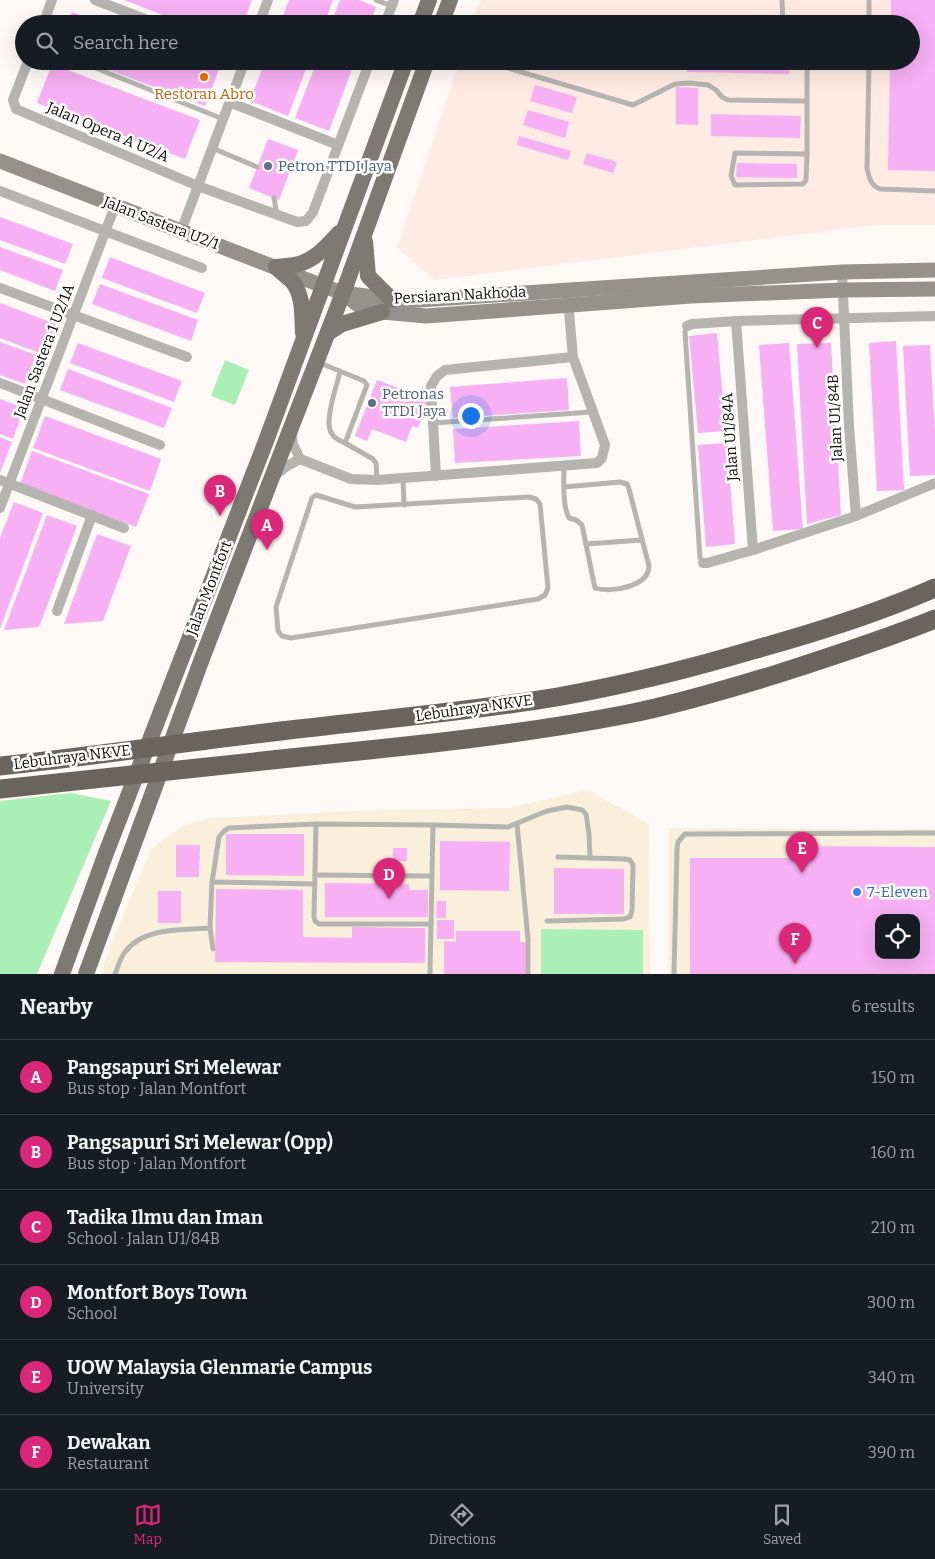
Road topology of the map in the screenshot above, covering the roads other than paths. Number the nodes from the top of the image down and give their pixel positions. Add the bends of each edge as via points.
1 (52, 0) edge
2 (95, 0) edge
3 (268, 0) edge
4 (376, 0) edge
5 (429, 0) edge
6 (450, 0) edge
7 (782, 0) edge
8 (870, 0) edge
9 (393, 3) edge
10 (46, 15) edge
11 (134, 15) edge
12 (262, 15) edge
13 (388, 15) edge
14 (423, 15) edge
15 (444, 15) edge
16 (783, 15) edge
17 (869, 15) edge
18 (25, 70) edge
19 (100, 70) edge
20 (241, 70) edge
21 (367, 70) edge
22 (403, 70) edge
23 (424, 70) edge
24 (515, 70) edge
25 (807, 70) edge
26 (869, 70) edge
27 (229, 102) junction
28 (807, 102) junction
29 (223, 119) junction
30 (338, 145) junction
31 (212, 148) junction
32 (807, 154) junction
33 (0, 161) edge
34 (257, 167) dead end
35 (198, 186) junction
36 (0, 191) edge
37 (935, 191) edge
38 (274, 198) dead end
39 (116, 206) junction
40 (277, 216) junction
41 (344, 228) junction
42 (181, 231) junction
43 (106, 232) junction
44 (364, 234) junction
45 (276, 267) junction
46 (202, 268) dead end
47 (935, 270) edge
48 (842, 272) junction
49 (323, 286) junction
50 (0, 288) edge
51 (567, 289) junction
52 (935, 289) edge
53 (843, 290) junction
54 (344, 292) junction
55 (568, 305) junction
56 (387, 306) junction
57 (74, 316) junction
58 (935, 316) edge
59 (845, 319) junction
60 (736, 321) junction
61 (687, 326) joint
62 (328, 333) junction
63 (303, 338) junction
64 (573, 357) junction
65 (187, 358) dead end
66 (317, 362) junction
67 (340, 372) junction
68 (0, 383) edge
69 (42, 399) junction
70 (594, 412) junction
71 (433, 423) junction
72 (291, 431) junction
73 (346, 443) junction
74 (160, 445) dead end
75 (300, 459) junction
76 (564, 465) junction
77 (273, 476) junction
78 (436, 476) junction
79 (403, 478) junction
80 (377, 480) junction
81 (5, 482) edge
82 (935, 483) edge
83 (564, 487) junction
84 (404, 505) junction
85 (0, 508) edge
86 (92, 515) junction
87 (856, 516) junction
88 (124, 528) dead end
89 (642, 540) junction
90 (586, 544) junction
91 (753, 550) junction
92 (703, 563) joint
93 (935, 588) edge
94 (57, 611) dead end
95 (935, 619) edge
96 (0, 755) edge
97 (28, 763) junction
98 (0, 766) edge
99 (0, 789) edge
100 (316, 824) junction
101 (517, 824) junction
102 (433, 825) junction
103 (935, 833) edge
104 (558, 857) dead end
105 (590, 858) junction
106 (315, 875) junction
107 (432, 876) junction
108 (212, 882) junction
109 (314, 884) junction
110 (547, 921) dead end
111 (431, 924) junction
112 (210, 928) junction
113 (213, 949) dead end
114 (62, 974) edge
115 (86, 974) edge
116 (115, 974) edge
117 (430, 974) edge
118 (528, 974) edge
119 (674, 974) edge

1 - 10 street
2 - 11 street
3 - 12 street
4 - 9 lane
5 - 14 main road
6 - 15 main road
7 - 16 lane
8 - 17 lane
9 - 13 street
18 - 35 street, Jalan Opera A U2/A via 13,100 16,109
19 - 29 lane
20 - 27 street
21 - 30 street
22 - 41 main road, Jalan Montfort
23 - 44 main road, Jalan Montfort
24 - 28 lane via 633,105 675,84 689,83 708,85 728,100
25 - 28 lane
26 - 37 lane via 869,179 880,189
27 - 29 street
27 - 30 street
28 - 32 lane
29 - 31 street
30 - 40 street, Jalan Opera A U2/A via 313,212 306,221 296,222
31 - 34 lane
31 - 35 street
32 - 32 lane via 803,184 736,185 731,176 734,153
33 - 39 street, Jalan Sastera U2/1
35 - 40 street, Jalan Opera A U2/A
35 - 42 street
36 - 43 street
38 - 40 lane
39 - 42 street, Jalan Sastera U2/1
39 - 43 street, Jalan Sastera 1 U2/1A
41 - 45 main road via 310,259
41 - 49 main road, Jalan Montfort
42 - 45 street, Jalan Sastera U2/1
43 - 46 street
43 - 57 street, Jalan Sastera 1 U2/1A
44 - 54 main road, Jalan Montfort
44 - 56 main road via 368,276
45 - 49 street, Jalan Sastera U2/1
45 - 63 main road via 292,281 300,299
47 - 48 street, Persiaran Nakhoda
48 - 51 street, Persiaran Nakhoda
48 - 53 street, Jalan U1/84B
49 - 54 street, Persiaran Nakhoda
49 - 63 main road, Jalan Montfort
50 - 57 street
51 - 55 street
51 - 56 street, Persiaran Nakhoda via 404,301
52 - 53 street, Persiaran Nakhoda
53 - 55 street, Persiaran Nakhoda
53 - 59 street, Jalan U1/84B
54 - 56 street, Persiaran Nakhoda
54 - 62 main road, Jalan Montfort
55 - 56 street, Persiaran Nakhoda via 426,316
55 - 64 street
56 - 62 main road
57 - 65 street
57 - 69 street, Jalan Sastera 1 U2/1A
58 - 59 street
59 - 60 street
59 - 87 street, Jalan U1/84B
60 - 61 street
60 - 91 street, Jalan U1/84A
61 - 92 lane via 700,558
62 - 66 main road, Jalan Montfort
63 - 114 main road, Jalan Montfort
64 - 70 street
64 - 71 street via 446,370 431,386
66 - 67 lane
66 - 72 main road, Jalan Montfort
67 - 73 lane via 329,427 336,438
67 - 73 lane via 367,385
68 - 69 street
69 - 74 street
69 - 81 street, Jalan Sastera 1 U2/1A
70 - 71 lane
70 - 76 street via 605,444 602,458 597,463
71 - 78 street
72 - 75 street
72 - 77 main road, Jalan Montfort
73 - 80 lane via 373,459
75 - 77 street
75 - 80 street via 351,479
76 - 78 street
76 - 83 lane
77 - 115 main road, Jalan Montfort
78 - 79 street
79 - 80 street
79 - 84 lane
81 - 85 street, Jalan Sastera 1 U2/1A
81 - 86 street
82 - 87 street
83 - 89 lane via 627,484
83 - 90 lane via 565,512 582,525
84 - 84 lane via 536,499 540,504 548,588 545,595 538,600 291,638 282,636 278,631 276,607 312,498 316,495 355,507
86 - 88 street
86 - 94 street
87 - 91 street
89 - 90 lane
89 - 90 lane via 648,574 641,582 628,587 600,590 595,588
91 - 92 street
93 - 97 highway, Lebuhraya NKVE via 791,639 667,674 595,690 442,713
95 - 99 highway, Lebuhraya NKVE via 889,638 754,681 631,713 557,727 393,748
96 - 97 highway
97 - 98 highway, Lebuhraya NKVE
100 - 102 lane
100 - 106 lane
100 - 108 lane via 229,828 219,837
101 - 102 lane via 508,827
101 - 105 lane via 547,811 567,807 582,810 586,814
101 - 118 lane via 528,939
102 - 107 lane
103 - 119 lane via 685,834 677,849
104 - 105 lane
105 - 110 lane via 630,860 630,917
106 - 107 lane
106 - 109 lane
107 - 111 lane
108 - 109 lane
108 - 112 lane
109 - 111 lane via 314,917 319,924
111 - 117 lane
112 - 113 lane
112 - 116 lane via 163,931 147,936 124,952

